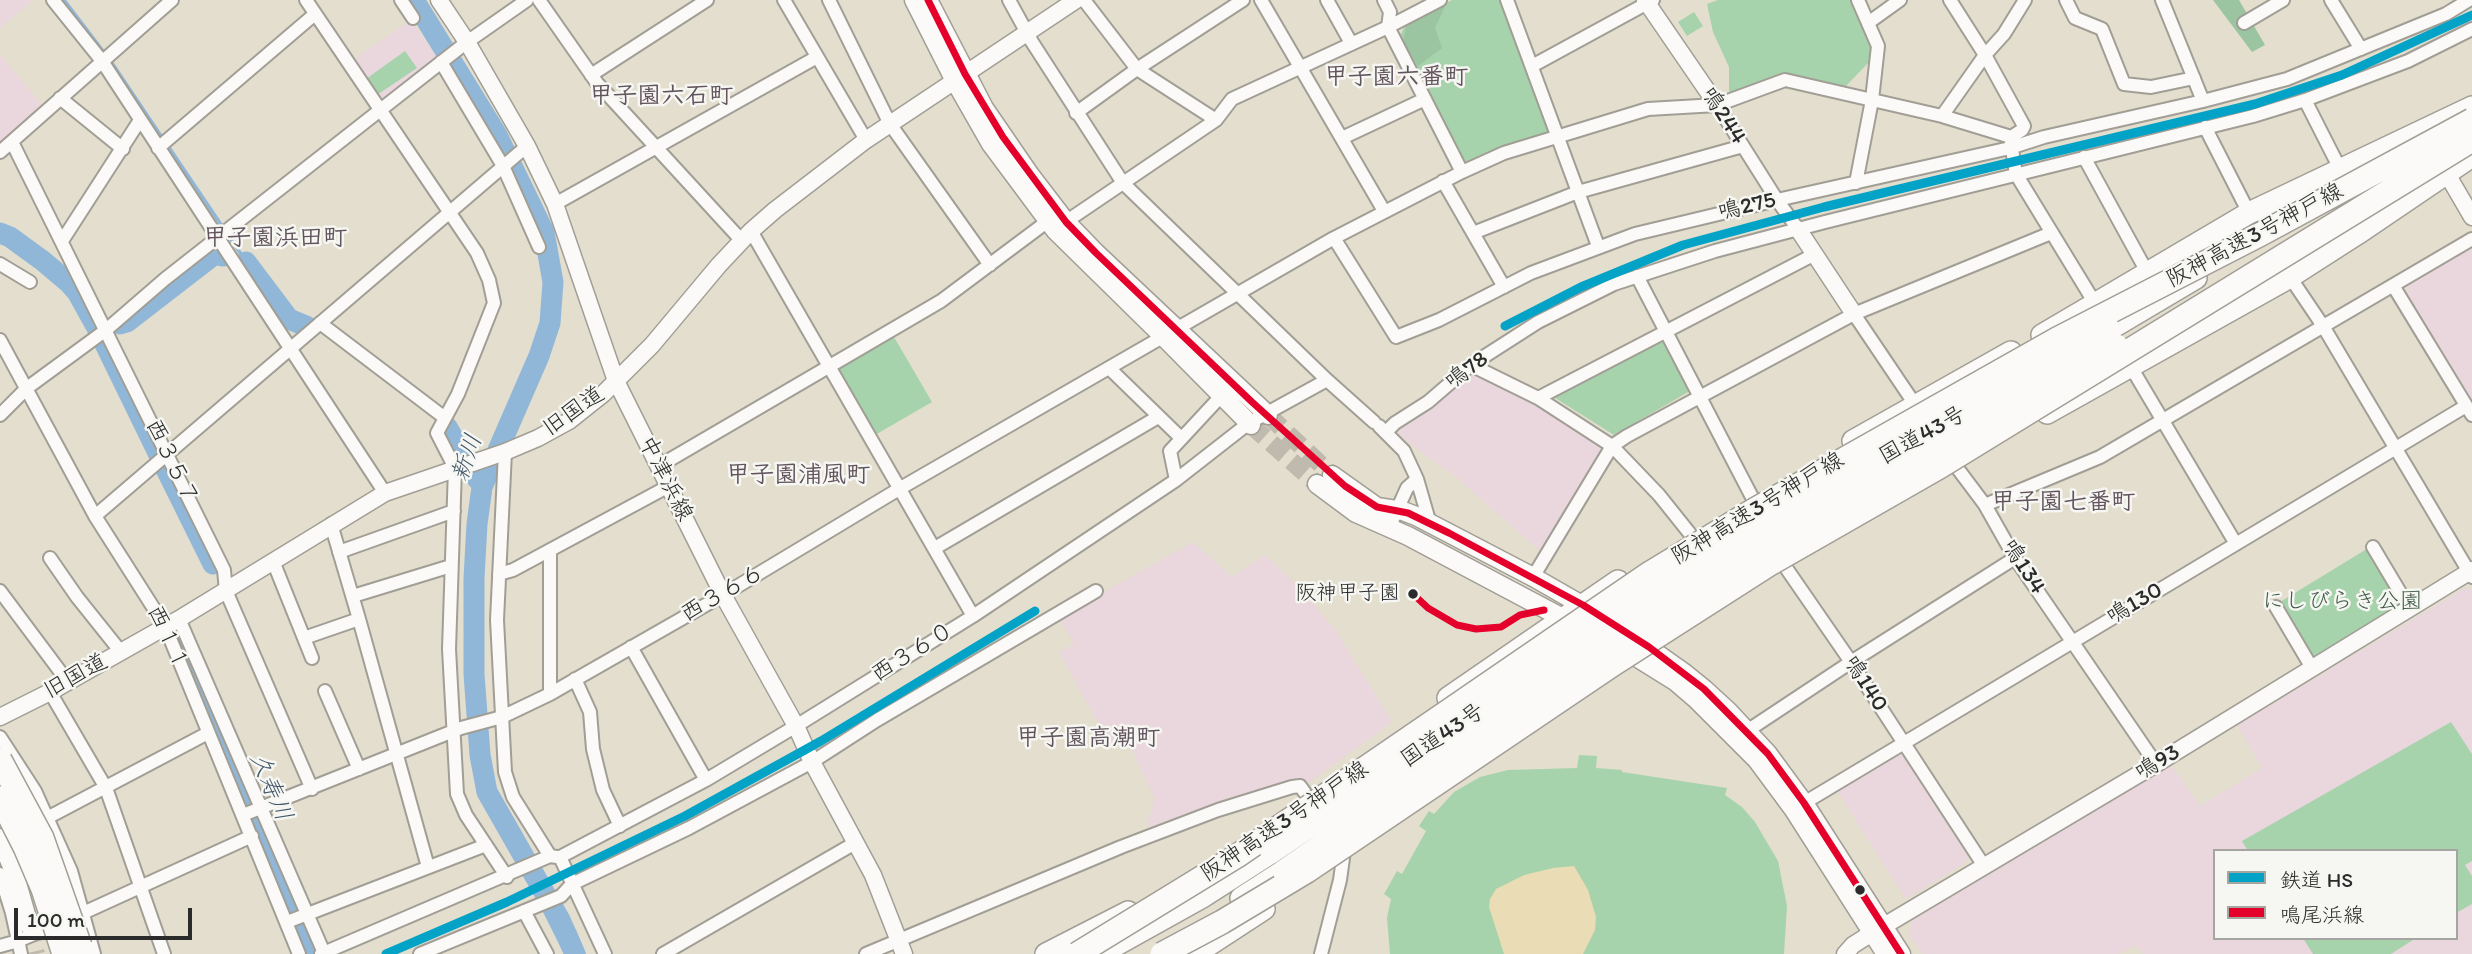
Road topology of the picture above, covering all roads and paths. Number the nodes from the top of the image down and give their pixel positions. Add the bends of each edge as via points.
1 (53, 0) edge
2 (172, 0) edge
3 (306, 0) edge
4 (401, 0) edge
5 (439, 0) edge
6 (527, 0) edge
7 (539, 0) edge
8 (707, 0) edge
9 (784, 0) edge
10 (829, 0) edge
11 (914, 0) edge
12 (928, 0) edge
13 (1009, 0) edge
14 (1076, 0) edge
15 (1084, 0) edge
16 (1243, 0) edge
17 (1261, 0) edge
18 (1327, 0) edge
19 (1384, 0) edge
20 (1440, 0) edge
21 (1507, 0) edge
22 (1858, 0) edge
23 (1900, 0) edge
24 (1950, 0) edge
25 (2025, 0) edge
26 (2066, 0) edge
27 (2162, 0) edge
28 (2283, 0) edge
29 (2331, 0) edge
30 (2469, 0) edge
31 (1648, 1) edge
32 (315, 14) junction
33 (413, 18) dead end
34 (1868, 23) junction
35 (2244, 23) dead end
36 (1388, 27) junction
37 (2472, 29) edge
38 (1026, 33) junction
39 (1351, 43) junction
40 (2361, 49) junction
41 (452, 53) junction
42 (1985, 55) junction
43 (817, 57) junction
44 (102, 61) junction
45 (1532, 66) junction
46 (1300, 67) junction
47 (1137, 69) junction
48 (591, 75) junction
49 (960, 78) junction
50 (2194, 78) junction
51 (60, 98) junction
52 (1426, 99) junction
53 (1871, 100) junction
54 (2305, 100) junction
55 (2203, 101) junction
56 (1717, 105) junction
57 (2472, 108) edge
58 (379, 111) junction
59 (1076, 113) junction
60 (1942, 116) junction
61 (140, 120) junction
62 (1216, 120) junction
63 (2472, 120) edge
64 (890, 124) junction
65 (2205, 127) junction
66 (1342, 138) junction
67 (1559, 138) junction
68 (866, 140) junction
69 (2472, 140) edge
70 (12, 142) junction
71 (2011, 142) junction
72 (656, 146) junction
73 (1743, 146) junction
74 (2472, 146) edge
75 (158, 148) junction
76 (123, 149) junction
77 (0, 152) edge
78 (2472, 156) edge
79 (2084, 157) junction
80 (513, 158) junction
81 (2336, 161) dead end
82 (1462, 172) junction
83 (2016, 174) junction
84 (2447, 174) junction
85 (1443, 181) junction
86 (1123, 183) junction
87 (1856, 183) junction
88 (1578, 192) junction
89 (1777, 200) junction
90 (555, 204) junction
91 (1384, 211) junction
92 (449, 213) junction
93 (2249, 213) junction
94 (2472, 217) edge
95 (1056, 224) junction
96 (1798, 229) junction
97 (1473, 233) junction
98 (2051, 233) junction
99 (747, 236) junction
100 (1334, 238) junction
101 (218, 239) junction
102 (2472, 239) edge
103 (62, 241) junction
104 (1598, 246) junction
105 (539, 247) dead end
106 (1815, 254) junction
107 (0, 264) edge
108 (990, 265) junction
109 (2147, 272) junction
110 (1637, 276) junction
111 (2290, 277) junction
112 (30, 282) dead end
113 (1504, 287) junction
114 (2394, 287) junction
115 (1239, 295) junction
116 (2096, 305) junction
117 (1854, 314) junction
118 (320, 323) junction
119 (2323, 326) junction
120 (106, 330) junction
121 (1666, 331) junction
122 (1170, 332) junction
123 (2114, 337) junction
124 (0, 340) edge
125 (291, 347) junction
126 (1471, 365) junction
127 (828, 367) junction
128 (2131, 367) junction
129 (1109, 368) junction
130 (1327, 380) junction
131 (616, 381) junction
132 (27, 388) junction
133 (1222, 395) junction
134 (1700, 397) junction
135 (1538, 398) junction
136 (1915, 405) junction
137 (2469, 411) edge
138 (1267, 414) junction
139 (0, 415) edge
140 (1158, 417) junction
141 (445, 418) junction
142 (2162, 419) junction
143 (1250, 424) junction
144 (1380, 427) junction
145 (1181, 438) junction
146 (1612, 446) junction
147 (2396, 447) junction
148 (167, 453) junction
149 (480, 459) junction
150 (1954, 463) junction
151 (659, 466) junction
152 (1417, 479) junction
153 (1176, 480) junction
154 (669, 486) junction
155 (900, 489) junction
156 (384, 493) junction
157 (1749, 502) junction
158 (1985, 505) junction
159 (1396, 510) junction
160 (454, 511) junction
161 (95, 516) junction
162 (331, 524) junction
163 (1430, 524) junction
164 (1389, 528) junction
165 (1691, 535) junction
166 (2236, 544) junction
167 (2374, 547) dead end
168 (935, 548) junction
169 (550, 550) junction
170 (339, 552) junction
171 (50, 558) dead end
172 (2015, 558) junction
173 (273, 561) junction
174 (1782, 562) junction
175 (451, 566) junction
176 (2471, 573) edge
177 (499, 575) junction
178 (1533, 577) junction
179 (0, 591) edge
180 (226, 591) junction
181 (1096, 591) dead end
182 (723, 595) junction
183 (353, 596) junction
184 (1583, 605) junction
185 (2276, 607) dead end
186 (2410, 609) junction
187 (973, 616) junction
188 (1563, 618) junction
189 (359, 619) junction
190 (172, 622) junction
191 (304, 638) junction
192 (2073, 641) junction
193 (631, 647) junction
194 (1642, 651) junction
195 (121, 652) junction
196 (312, 658) dead end
197 (1851, 662) junction
198 (2312, 668) junction
199 (575, 679) junction
200 (68, 682) junction
201 (325, 691) dead end
202 (50, 692) junction
203 (550, 694) junction
204 (0, 717) edge
205 (502, 717) junction
206 (796, 726) junction
207 (1747, 731) junction
208 (453, 732) junction
209 (208, 733) junction
210 (0, 737) edge
211 (1903, 743) junction
212 (395, 754) junction
213 (0, 760) edge
214 (812, 762) junction
215 (2156, 764) junction
216 (359, 769) junction
217 (706, 780) junction
218 (106, 788) junction
219 (312, 789) junction
220 (1308, 797) junction
221 (0, 798) edge
222 (1804, 803) junction
223 (252, 812) junction
224 (47, 818) junction
225 (620, 826) junction
226 (252, 836) junction
227 (0, 838) edge
228 (855, 844) junction
229 (486, 845) junction
230 (1345, 851) junction
231 (555, 857) junction
232 (1277, 862) junction
233 (1984, 866) junction
234 (428, 867) junction
235 (0, 874) edge
236 (507, 877) junction
237 (572, 884) junction
238 (139, 887) junction
239 (529, 909) junction
240 (83, 913) junction
241 (297, 919) junction
242 (29, 925) tunnel mouth
243 (1878, 930) junction
244 (0, 946) edge
245 (19, 947) edge
246 (902, 947) edge
247 (80, 951) edge
248 (323, 953) edge
249 (164, 954) edge
250 (299, 954) edge
251 (419, 954) edge
252 (547, 954) edge
253 (605, 954) edge
254 (663, 954) edge
255 (866, 954) edge
256 (1046, 954) edge
257 (1077, 954) edge
258 (1100, 954) edge
259 (1151, 954) edge
260 (1162, 954) edge
261 (1195, 954) edge
262 (1321, 954) edge
263 (1845, 954) edge
264 (1886, 954) edge
265 (1901, 954) edge

1 - 44 street
2 - 44 street
3 - 32 street
4 - 33 street
5 - 41 street, 中津浜線
6 - 41 street
7 - 48 street
8 - 48 street
9 - 43 street
10 - 64 street
11 - 49 main road
12 - 49 main road
13 - 38 street
14 - 38 street, 旧国道
15 - 47 street
16 - 47 street
17 - 46 street
18 - 39 street
19 - 36 street via 1390,12
20 - 36 street
21 - 45 street
22 - 34 street
23 - 34 street
24 - 42 street
25 - 42 street
26 - 50 street via 2075,18 2102,29 2124,85 2151,87
27 - 50 street
28 - 35 street
29 - 40 street
30 - 40 street, 鳴275
31 - 45 street
31 - 56 street, 鳴244
32 - 58 street
32 - 75 street
34 - 53 street via 1878,46
36 - 39 street
36 - 52 street
37 - 54 street, 鳴78 via 2408,61
38 - 49 street, 旧国道
38 - 59 street
39 - 46 street
40 - 55 street, 鳴275 via 2287,79
41 - 58 street
41 - 80 street, 中津浜線
41 - 80 street
42 - 60 street
42 - 71 street via 2024,125
43 - 68 street
43 - 72 street
44 - 51 street
44 - 61 street
45 - 67 street
46 - 62 street via 1232,99
46 - 66 street
47 - 59 street
47 - 62 street
48 - 72 street
49 - 64 street, 旧国道
49 - 95 main road via 991,144
50 - 55 street
51 - 70 street
51 - 76 street
52 - 66 street
52 - 82 street
53 - 56 street, 西３６６ via 1785,80
53 - 60 street, 西３６６
53 - 87 street
54 - 65 street, 鳴78
54 - 81 street
55 - 71 street, 鳴275
56 - 67 street, 西３６６ via 1648,109
56 - 73 street, 鳴244
57 - 93 highway
57 - 123 highway, 国道43号
58 - 92 street
58 - 101 street
59 - 86 street
60 - 71 street, 西３６６
61 - 75 street
61 - 76 street
62 - 86 street
63 - 257 highway, 阪神高速3号神戸線, bridge via 2057,339 1754,510 1650,573 1237,856
64 - 68 street, 旧国道
64 - 108 street
65 - 79 street, 鳴78
65 - 93 street
66 - 91 street
67 - 82 street, 西３６６ via 1503,153
67 - 88 street
68 - 99 street, 旧国道
69 - 260 highway, 阪神高速3号神戸線, bridge via 1941,466 1768,565 1307,871
70 - 77 street
70 - 103 street, 西３５７
71 - 83 street
71 - 87 street, 鳴275
72 - 90 street
72 - 99 street
73 - 88 street
73 - 89 street, 鳴244
74 - 123 highway, 国道43号
75 - 101 street
76 - 103 street
78 - 84 highway
79 - 83 street, 鳴78
79 - 109 street
80 - 90 street, 中津浜線
80 - 92 street
80 - 105 street
82 - 85 street, 西３６６
83 - 96 street, 鳴78
83 - 98 street
84 - 94 street
84 - 111 highway
85 - 91 street, 西３６６
85 - 97 street
86 - 95 street
86 - 115 street
87 - 89 street, 鳴275
88 - 97 street
88 - 104 street
89 - 96 street, 鳴244
89 - 104 street, 鳴275
90 - 131 street, 中津浜線
91 - 100 street, 西３６６
92 - 118 street
92 - 141 street via 477,253 494,303
93 - 109 highway
95 - 108 street
95 - 122 main road
96 - 106 street, 鳴134
96 - 110 street, 鳴78
97 - 113 street
98 - 116 street
98 - 117 street
99 - 127 street
99 - 131 street, 旧国道
100 - 113 street, 鳴275 via 1396,337
100 - 115 street, 西３６６
101 - 120 street
101 - 125 street
102 - 114 street
103 - 120 street, 西３５７
104 - 113 street, 鳴275
106 - 117 street, 鳴134
106 - 121 street
107 - 112 street
108 - 127 street via 941,301
109 - 116 highway
110 - 121 street, 鳴140
110 - 126 street, 鳴78 via 1538,323
111 - 119 street
111 - 128 highway
114 - 119 street
114 - 137 street
115 - 122 street, 西３６６
115 - 130 street
116 - 136 highway
117 - 134 street
117 - 136 street, 鳴134
118 - 125 street
118 - 141 street
119 - 142 street
119 - 147 street
120 - 132 street
120 - 148 street, 西３５７
121 - 134 street, 鳴140
121 - 135 street
122 - 129 street, 西３６６
122 - 133 main road
122 - 138 main road
123 - 232 highway, 国道43号, bridge via 1612,643
124 - 132 street, 西１１
125 - 148 street
125 - 156 street
126 - 135 street
126 - 144 street, 鳴78 via 1428,402
127 - 151 street
127 - 155 street
128 - 142 street
128 - 150 highway
129 - 140 street
129 - 155 street, 西３６６
130 - 138 street
130 - 144 street
131 - 149 street, 旧国道 via 569,421
131 - 151 street, 中津浜線
132 - 139 street
132 - 161 street, 西１１
133 - 143 main road
133 - 145 street
134 - 146 street
134 - 157 street, 鳴140
135 - 146 street
136 - 150 street, 鳴134
136 - 157 highway
137 - 147 street, 鳴130
138 - 143 street
140 - 145 street
140 - 168 street
141 - 149 street via 438,433
142 - 158 street via 2100,457
142 - 166 street
143 - 153 street, 西３６０
144 - 152 street via 1400,447
145 - 153 street via 1170,451
146 - 165 street
146 - 178 street
147 - 166 street, 鳴130
147 - 176 street
148 - 161 street
148 - 180 street, 西３５７ via 224,570
149 - 156 street, 旧国道
149 - 160 street
149 - 177 street
150 - 158 street, 鳴134
150 - 174 highway
151 - 154 street, 中津浜線
152 - 159 street
152 - 163 street
153 - 187 street, 西３６０
154 - 169 street
154 - 182 street, 中津浜線
155 - 168 street
155 - 182 street, 西３６６
156 - 162 street, 旧国道
157 - 165 highway
157 - 174 street, 鳴140
158 - 172 street, 鳴134
159 - 163 main road
159 - 164 street
159 - 164 main road via 1377,507 1324,480 1342,505
160 - 170 street
160 - 175 street
161 - 190 street, 西１１
162 - 170 street
162 - 173 street, 旧国道
163 - 178 main road
164 - 188 main road
165 - 184 highway
166 - 192 street, 鳴130
167 - 186 street
168 - 187 street
169 - 177 street
169 - 203 street
170 - 183 street
171 - 195 street
172 - 192 street, 鳴134
172 - 197 street
173 - 180 street, 旧国道
173 - 191 street
174 - 194 highway
174 - 197 street, 鳴140
175 - 183 street
175 - 208 street
176 - 186 street, 鳴93
177 - 205 street
178 - 184 main road
179 - 200 street
180 - 190 street, 旧国道
180 - 219 street, 西３５７
181 - 214 street
182 - 193 street, 西３６６
182 - 206 street, 中津浜線
183 - 189 street
184 - 188 highway
184 - 194 main road
185 - 198 street
186 - 198 street, 鳴93
187 - 206 street, 西３６０
188 - 194 main road
188 - 220 highway
189 - 191 street
189 - 212 street
190 - 195 street, 旧国道
190 - 209 street, 西１１
190 - 223 street
191 - 196 street
192 - 211 street, 鳴130
192 - 215 street, 鳴134
193 - 199 street, 西３６６
193 - 217 street
194 - 207 main road via 1704,689
194 - 230 highway
194 - 243 main road via 1757,760
195 - 200 street, 旧国道
197 - 207 street
197 - 211 street, 鳴140
198 - 215 street, 鳴93
199 - 203 street, 西３６６
199 - 225 street via 590,712 603,790
200 - 202 street, 旧国道
201 - 216 street
202 - 204 street, 旧国道
202 - 218 street
203 - 205 street, 西３６６
205 - 208 street, 西３６６
205 - 231 street via 508,786
206 - 214 street, 中津浜線
206 - 217 street, 西３６０
207 - 222 main road
208 - 212 street, 西３６６
208 - 229 street via 457,794
209 - 218 street
209 - 223 street, 西１１
210 - 224 street
211 - 222 street, 鳴130
211 - 233 street, 鳴140
212 - 216 street, 西３６６
212 - 234 street
213 - 247 highway, bridge via 42,838
214 - 228 street, 中津浜線
214 - 237 street
215 - 233 street, 鳴93
216 - 219 street, 西３６６
217 - 225 street, 西３６０
218 - 224 street
218 - 238 street
219 - 223 street, 西３６６
220 - 230 street
220 - 246 street via 1300,786 1292,787 1218,810 1121,847
220 - 256 highway via 1166,890
221 - 247 highway, bridge via 43,889
222 - 243 main road
223 - 226 street, 西１１
223 - 241 street
224 - 240 street via 71,871
225 - 231 street, 西３６０
226 - 238 street
226 - 241 street, 西１１
227 - 242 main road
228 - 246 street, 中津浜線 via 873,875
228 - 254 street
229 - 234 street
229 - 236 street
230 - 261 highway
230 - 262 street
231 - 236 street, 西３６０
231 - 237 street
232 - 258 highway, 国道43号
232 - 259 highway, 国道43号
233 - 243 street, 鳴93
234 - 241 street
235 - 245 street
236 - 248 street, 西３６０
237 - 239 street via 561,896
237 - 253 street
238 - 240 street
238 - 249 street
239 - 251 street
239 - 252 street
240 - 245 street
240 - 247 street
241 - 248 street
241 - 250 street, 西１１
243 - 263 street, 鳴93
243 - 264 main road
243 - 265 main road
244 - 245 street
246 - 255 street

